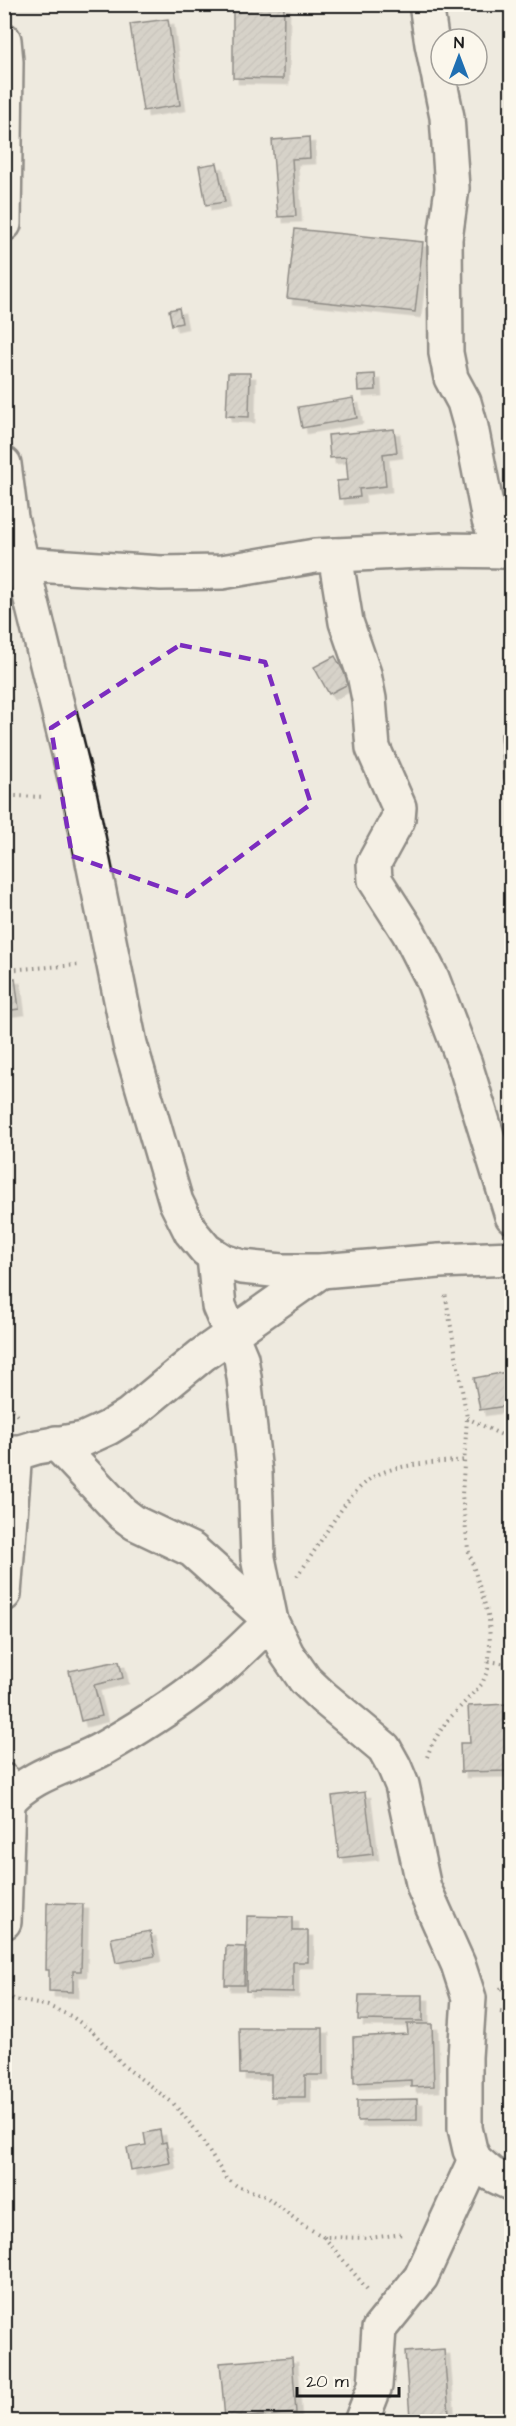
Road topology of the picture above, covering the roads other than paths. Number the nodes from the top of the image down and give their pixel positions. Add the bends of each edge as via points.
1 (426, 4) edge
2 (4, 40) edge
3 (4, 224) edge
4 (4, 464) edge
5 (507, 551) edge
6 (335, 555) junction
7 (21, 564) junction
8 (512, 1216) edge
9 (214, 1257) junction
10 (512, 1258) edge
11 (321, 1271) junction
12 (231, 1336) junction
13 (56, 1443) junction
14 (10, 1454) edge
15 (4, 1594) edge
16 (271, 1621) junction
17 (6, 1791) edge
18 (4, 1922) edge
19 (475, 2160) junction
20 (512, 2184) edge
21 (361, 2421) edge

1 - 5 street via 447,117 452,188 445,239 446,353 451,378 469,419 489,520
2 - 3 street
4 - 7 street
5 - 6 street
6 - 7 street via 212,572 161,573
6 - 8 street via 346,622 369,699 373,748 399,807 398,819 374,863 375,880 432,978 465,1064
7 - 9 street via 80,798 130,1044 176,1203 191,1232
9 - 11 street via 242,1267
9 - 12 street via 219,1306
10 - 11 street
11 - 12 street
12 - 13 street via 176,1375 129,1416 84,1439
12 - 16 street via 244,1377 255,1473 258,1558
13 - 14 street
13 - 16 street via 123,1514 192,1550
14 - 15 street
16 - 17 street via 220,1669 167,1708 103,1749 20,1789
16 - 19 street via 305,1680 384,1748 402,1785 424,1888 469,1998 465,2128
17 - 18 street
19 - 20 street via 490,2174
19 - 21 street via 422,2277 379,2329 375,2386

